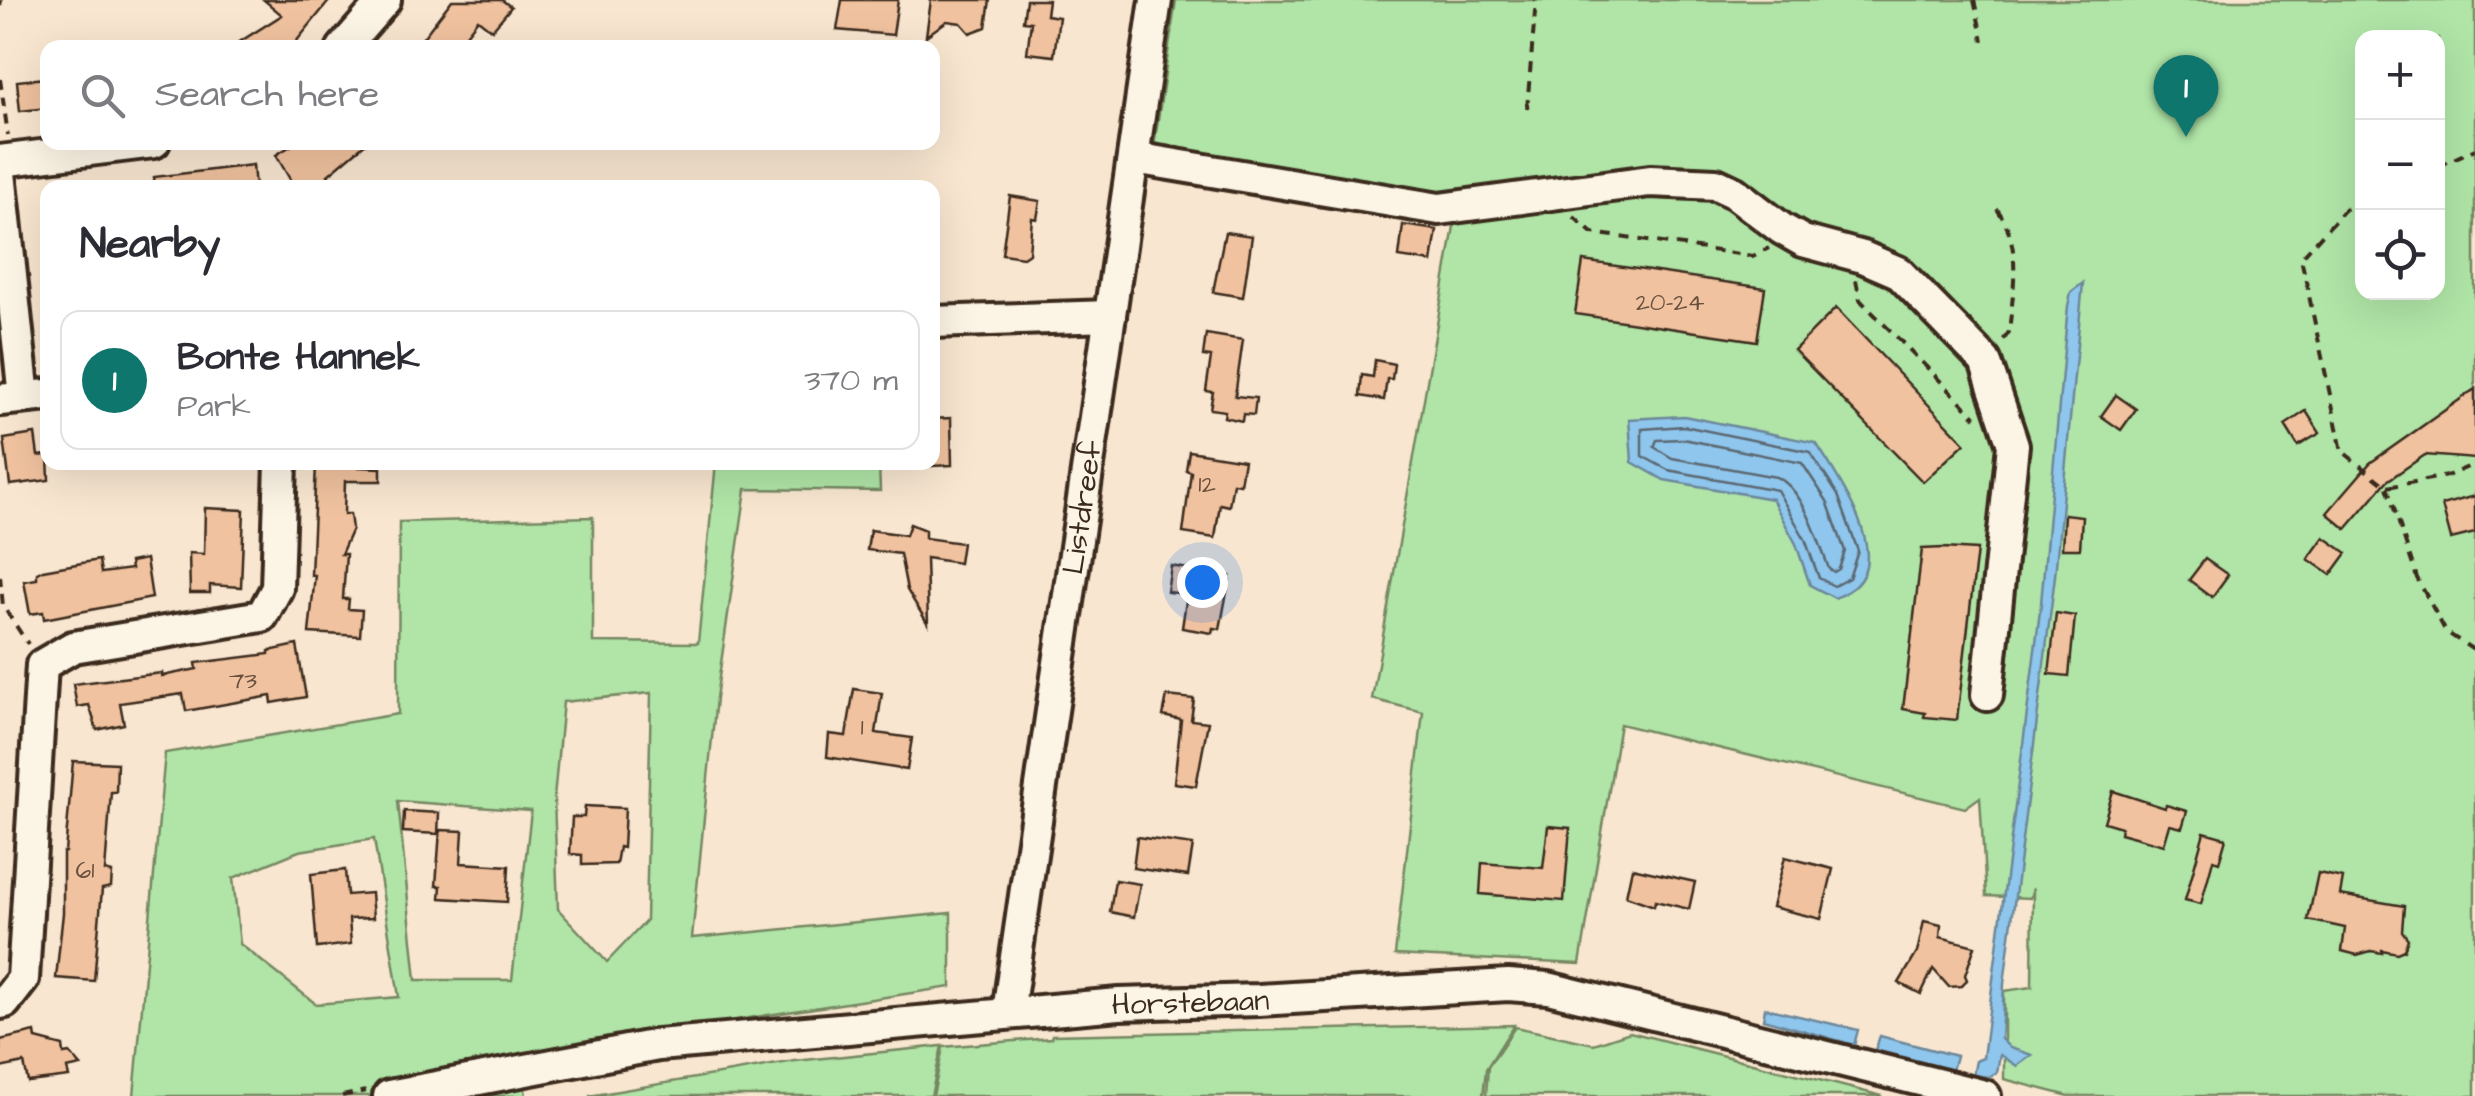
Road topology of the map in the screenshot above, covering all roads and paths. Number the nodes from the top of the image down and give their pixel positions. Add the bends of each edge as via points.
1 (385, 0) edge
2 (1156, 0) edge
3 (1536, 0) edge
4 (1974, 0) edge
5 (351, 40) edge
6 (1982, 41) dead end
7 (0, 79) edge
8 (1528, 108) dead end
9 (99, 150) edge
10 (2475, 150) edge
11 (1134, 158) junction
12 (2445, 163) edge
13 (4, 164) edge
14 (1554, 195) junction
15 (2355, 202) edge
16 (1996, 209) dead end
17 (1786, 231) junction
18 (1863, 256) junction
19 (1110, 316) junction
20 (940, 322) edge
21 (1985, 361) junction
22 (24, 397) edge
23 (2002, 418) junction
24 (2475, 464) edge
25 (281, 470) edge
26 (2388, 487) junction
27 (0, 576) edge
28 (2475, 651) edge
29 (42, 665) junction
30 (1987, 695) dead end
31 (0, 1003) edge
32 (1008, 1012) junction
33 (389, 1096) edge
34 (1986, 1096) edge

1 - 5 street
2 - 11 street, Listdreef
3 - 8 path
4 - 6 path
7 - 13 path
9 - 13 street
10 - 12 path
11 - 14 street via 1439,210
11 - 19 street, Listdreef
13 - 22 street
14 - 17 street via 1650,181 1716,184
14 - 17 path via 1592,233 1753,256
15 - 26 path via 2301,258 2342,451
16 - 21 path via 2014,246 2012,305 2009,332
17 - 18 street
18 - 21 street via 1908,280
18 - 23 path via 1856,284 1860,300 1969,413 1988,421
19 - 20 street
19 - 32 street, Listdreef
21 - 23 street
23 - 30 street via 2013,445
24 - 26 path
25 - 29 street via 277,588 262,616 72,647
26 - 28 path via 2417,578 2446,632
27 - 29 path via 2,606
29 - 31 street via 23,979
32 - 33 street, Horstebaan via 658,1046
32 - 34 street, Horstebaan via 1508,984

